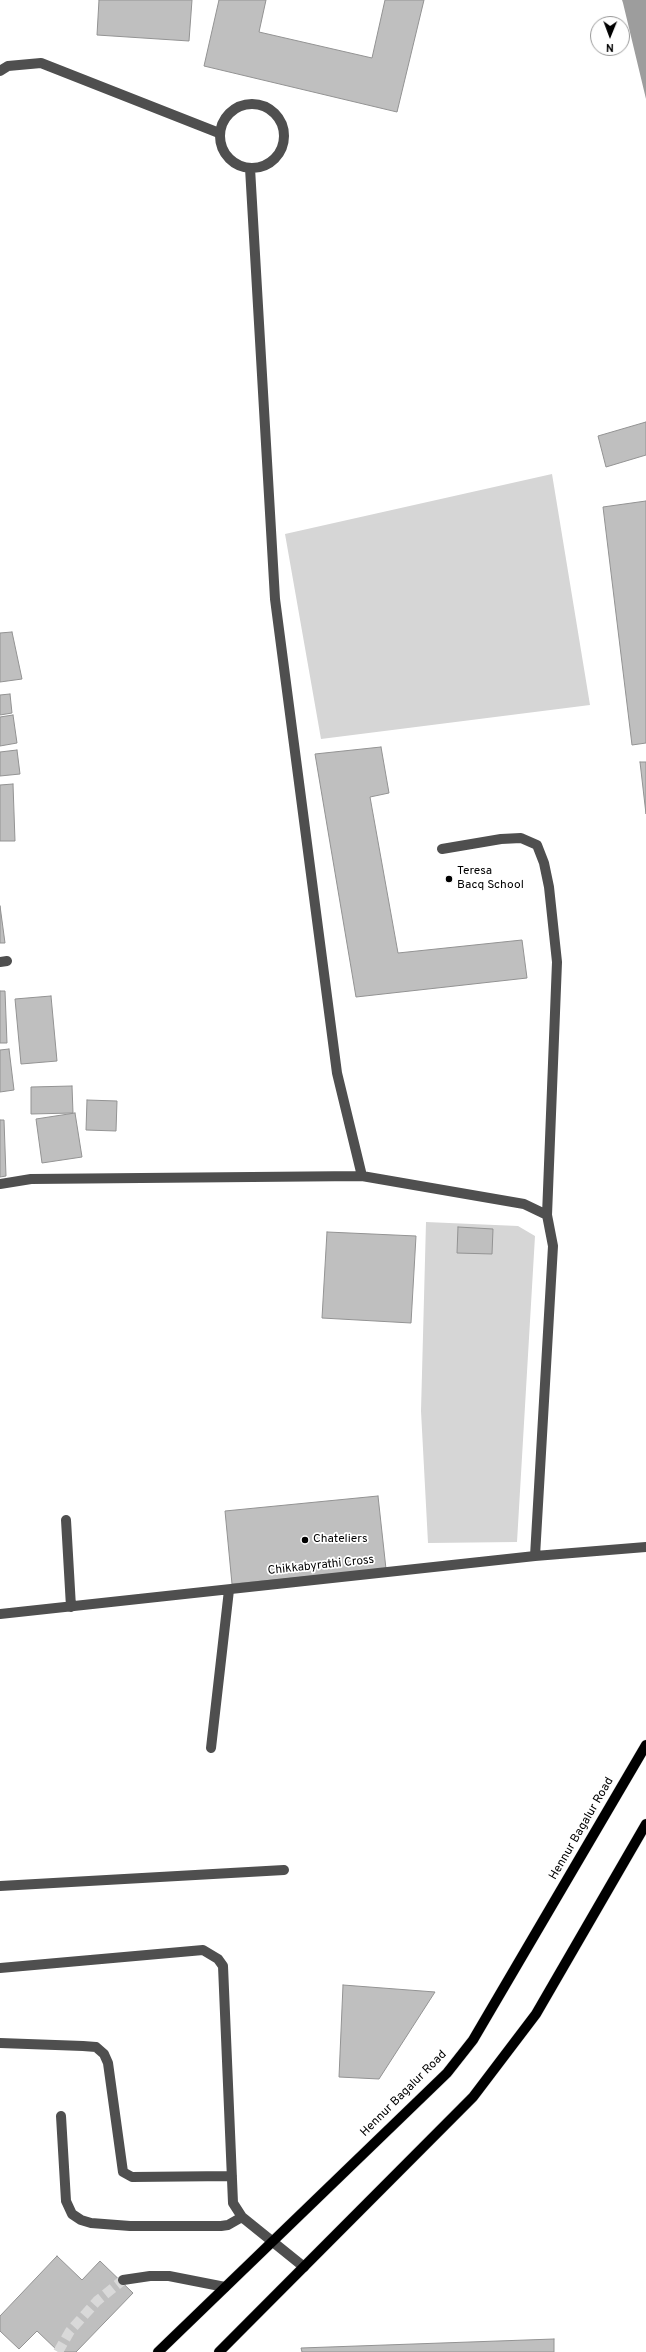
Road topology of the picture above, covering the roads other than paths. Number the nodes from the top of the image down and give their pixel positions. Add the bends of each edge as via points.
1 (0, 71) edge
2 (219, 133) junction
3 (250, 168) junction
4 (442, 849) dead end
5 (362, 1176) junction
6 (0, 1184) edge
7 (547, 1215) junction
8 (66, 1520) dead end
9 (646, 1547) edge
10 (535, 1556) junction
11 (229, 1590) junction
12 (71, 1607) junction
13 (0, 1614) edge
14 (646, 1745) edge
15 (212, 1748) dead end
16 (646, 1824) edge
17 (284, 1870) dead end
18 (0, 1886) edge
19 (0, 1968) edge
20 (0, 2043) edge
21 (61, 2116) dead end
22 (232, 2176) junction
23 (242, 2217) junction
24 (273, 2240) junction
25 (304, 2267) junction
26 (123, 2280) tunnel mouth
27 (225, 2287) junction
28 (158, 2352) edge
29 (220, 2352) edge

1 - 2 street via 13,64 41,63
2 - 3 street via 222,148 231,161
2 - 3 street via 228,115 246,104 267,108 275,114 284,134 283,144 271,162 261,167
3 - 5 street via 275,599 337,1073
4 - 7 street via 521,838 537,845 544,863 557,962
5 - 6 street via 31,1178
5 - 7 street via 524,1204
7 - 10 street via 553,1246
8 - 12 street
9 - 10 street, Chikkabyrathi Cross
10 - 11 street, Chikkabyrathi Cross
11 - 12 street, Chikkabyrathi Cross
11 - 15 street
12 - 13 street, Chikkabyrathi Cross
14 - 24 main road, Hennur Bagalur Road via 473,2040 447,2072
16 - 25 main road via 536,2014 473,2097
17 - 18 street
19 - 22 street via 203,1950 218,1960 223,1966
20 - 22 street via 96,2047 104,2054 108,2063 123,2172 132,2177
21 - 23 street via 66,2201 72,2214 81,2220 130,2226 221,2226
22 - 23 street via 233,2203
23 - 24 street
24 - 25 street
24 - 27 main road, Hennur Bagalur Road
25 - 29 main road
26 - 27 street via 169,2276
27 - 28 main road, Hennur Bagalur Road

